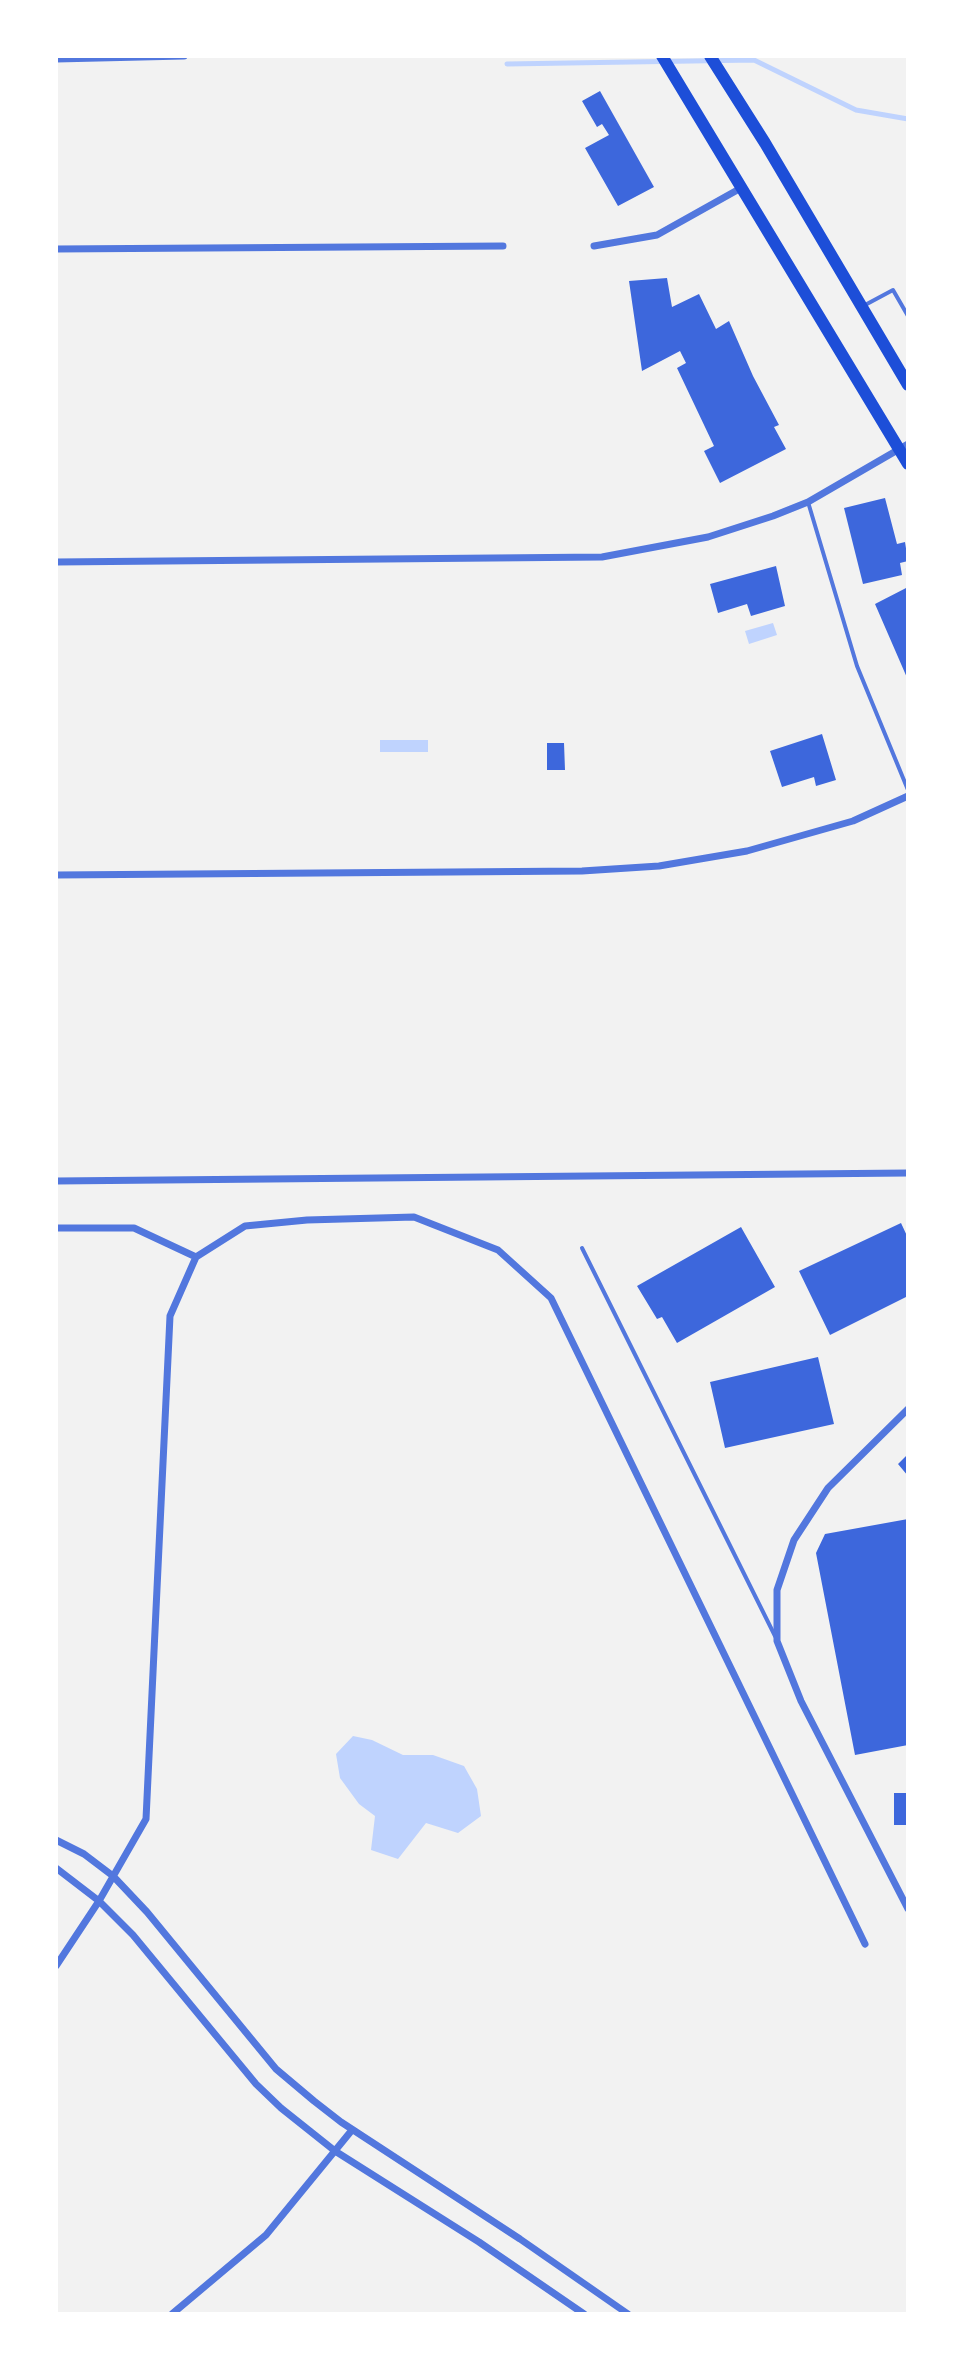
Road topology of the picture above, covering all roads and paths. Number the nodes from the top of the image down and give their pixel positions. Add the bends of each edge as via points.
1 (184, 56) edge
2 (662, 56) edge
3 (710, 56) edge
4 (102, 57) edge
5 (56, 59) edge
6 (741, 188) junction
7 (503, 246) dead end
8 (594, 246) dead end
9 (56, 249) edge
10 (863, 306) junction
11 (908, 316) edge
12 (908, 385) edge
13 (904, 446) edge
14 (908, 464) edge
15 (808, 502) junction
16 (56, 562) edge
17 (908, 793) edge
18 (56, 875) edge
19 (908, 1173) edge
20 (56, 1181) edge
21 (56, 1228) edge
22 (582, 1248) dead end
23 (196, 1257) junction
24 (908, 1409) edge
25 (777, 1641) junction
26 (56, 1840) edge
27 (56, 1868) edge
28 (113, 1876) junction
29 (99, 1901) junction
30 (908, 1909) edge
31 (865, 1944) dead end
32 (56, 1966) edge
33 (352, 2130) junction
34 (335, 2151) junction
35 (172, 2314) edge
36 (584, 2314) edge
37 (628, 2314) edge

1 - 4 street
2 - 6 main road
3 - 10 main road
4 - 5 street
6 - 8 street via 657,235
6 - 13 main road
7 - 9 street
10 - 11 lane via 893,290
10 - 12 main road
13 - 14 main road
13 - 15 street
15 - 16 street via 708,537 602,557
15 - 17 lane via 857,666
17 - 18 street via 853,821 747,851 659,866
19 - 20 street
21 - 23 street via 134,1228
22 - 25 lane
23 - 28 street via 170,1316 146,1819
23 - 31 street via 245,1226 414,1217 498,1250 551,1298
24 - 25 street via 828,1488 794,1540 777,1590
25 - 30 street via 801,1701
26 - 28 street
27 - 29 street
28 - 29 street
28 - 33 street via 276,2069
29 - 32 street
29 - 34 street via 256,2084
33 - 34 street
33 - 37 street
34 - 35 street via 266,2235
34 - 36 street

